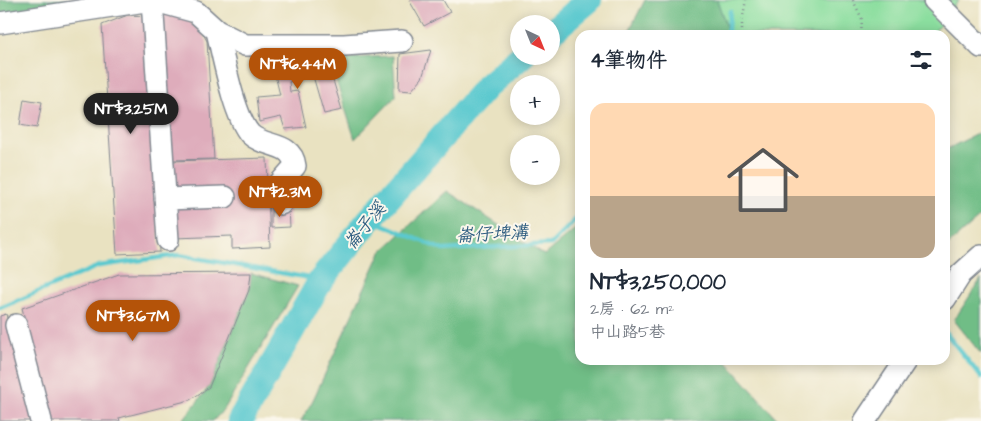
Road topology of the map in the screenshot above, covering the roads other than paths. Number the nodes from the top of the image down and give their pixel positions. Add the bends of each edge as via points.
1 (152, 0) edge
2 (934, 0) edge
3 (0, 23) edge
4 (217, 31) junction
5 (402, 41) dead end
6 (981, 47) edge
7 (225, 197) dead end
8 (166, 199) junction
9 (281, 204) dead end
10 (168, 240) dead end
11 (981, 256) edge
12 (950, 291) edge
13 (16, 325) dead end
14 (903, 365) edge
15 (42, 421) edge
16 (865, 421) edge

1 - 3 street
1 - 4 street via 196,12
1 - 8 street
2 - 6 street
4 - 5 street via 245,45 344,45
4 - 9 street via 240,118 251,135 289,151 294,159 295,166 280,183
7 - 8 street
8 - 10 street
11 - 12 street via 961,274
13 - 15 street
14 - 16 street

